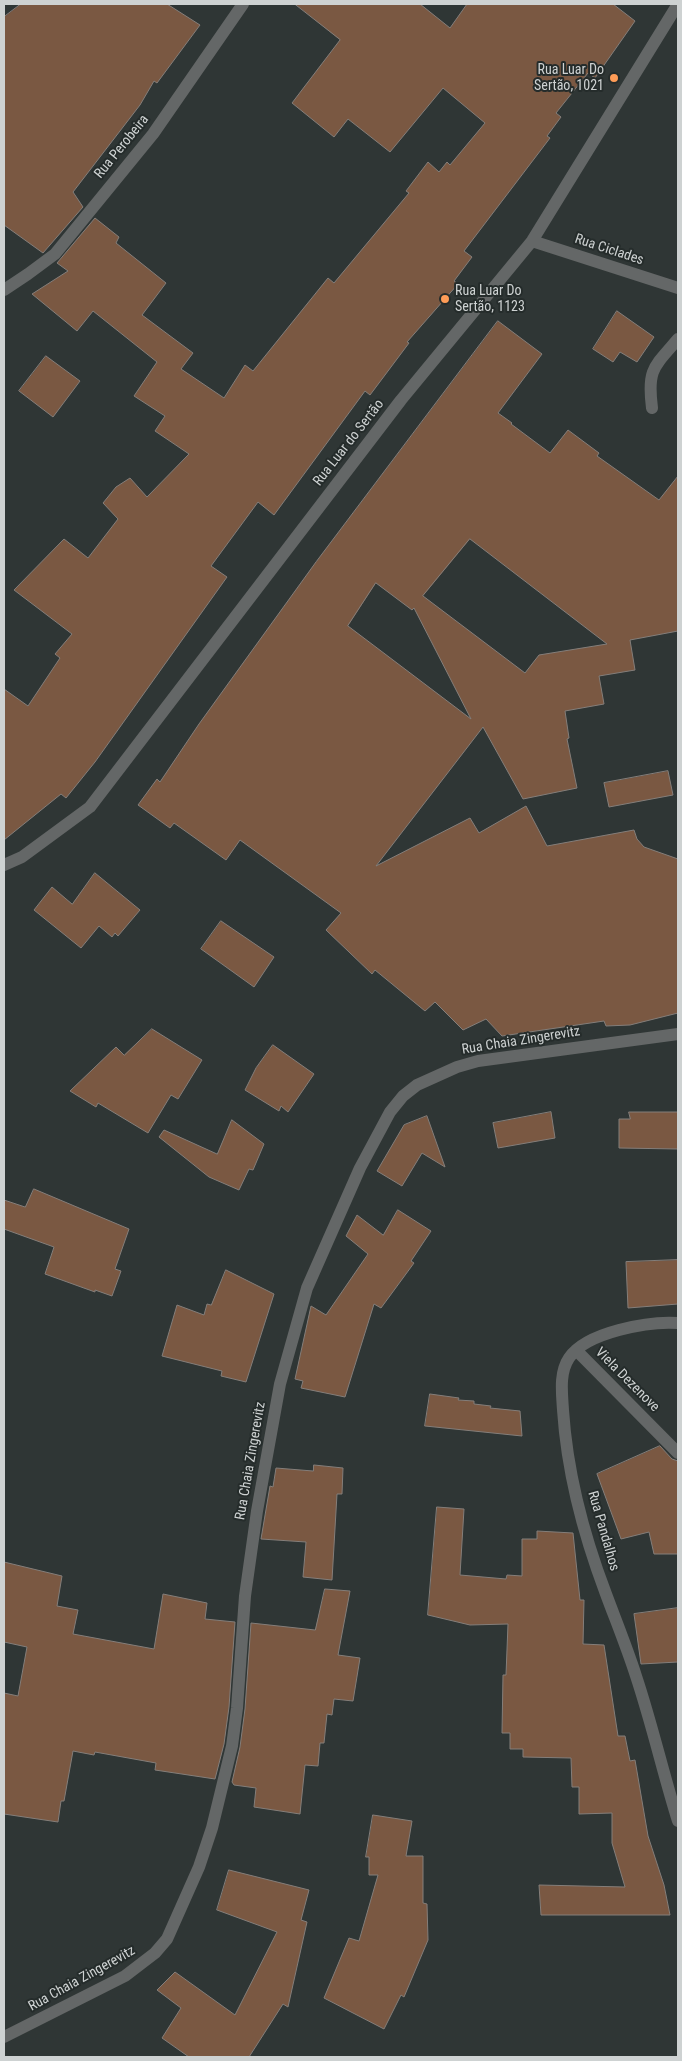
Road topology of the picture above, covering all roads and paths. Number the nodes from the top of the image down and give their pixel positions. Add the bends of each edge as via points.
1 (243, 4) edge
2 (678, 4) edge
3 (532, 241) junction
4 (678, 288) edge
5 (4, 290) edge
6 (678, 339) edge
7 (652, 408) dead end
8 (4, 865) edge
9 (678, 1034) edge
10 (678, 1323) edge
11 (576, 1350) junction
12 (678, 1453) edge
13 (678, 1821) edge
14 (4, 2037) edge

1 - 5 street, Rua Perobeira via 153,134 54,254
2 - 3 street, Rua Luar do Sertão
3 - 4 street, Rua Ciclades
3 - 8 street, Rua Luar do Sertão via 401,400 90,807 22,857
6 - 7 street via 655,366 649,382
9 - 14 street, Rua Chaia Zingerevitz via 478,1061 417,1086 403,1096 390,1112 360,1168 307,1288 280,1384 245,1596 232,1746 199,1867 167,1939 155,1954 124,1976
10 - 11 street via 627,1329 591,1341
11 - 12 street, Viela Dezenove
11 - 13 street, Rua Pandalhos via 563,1372 562,1385 569,1461 597,1568 636,1676

